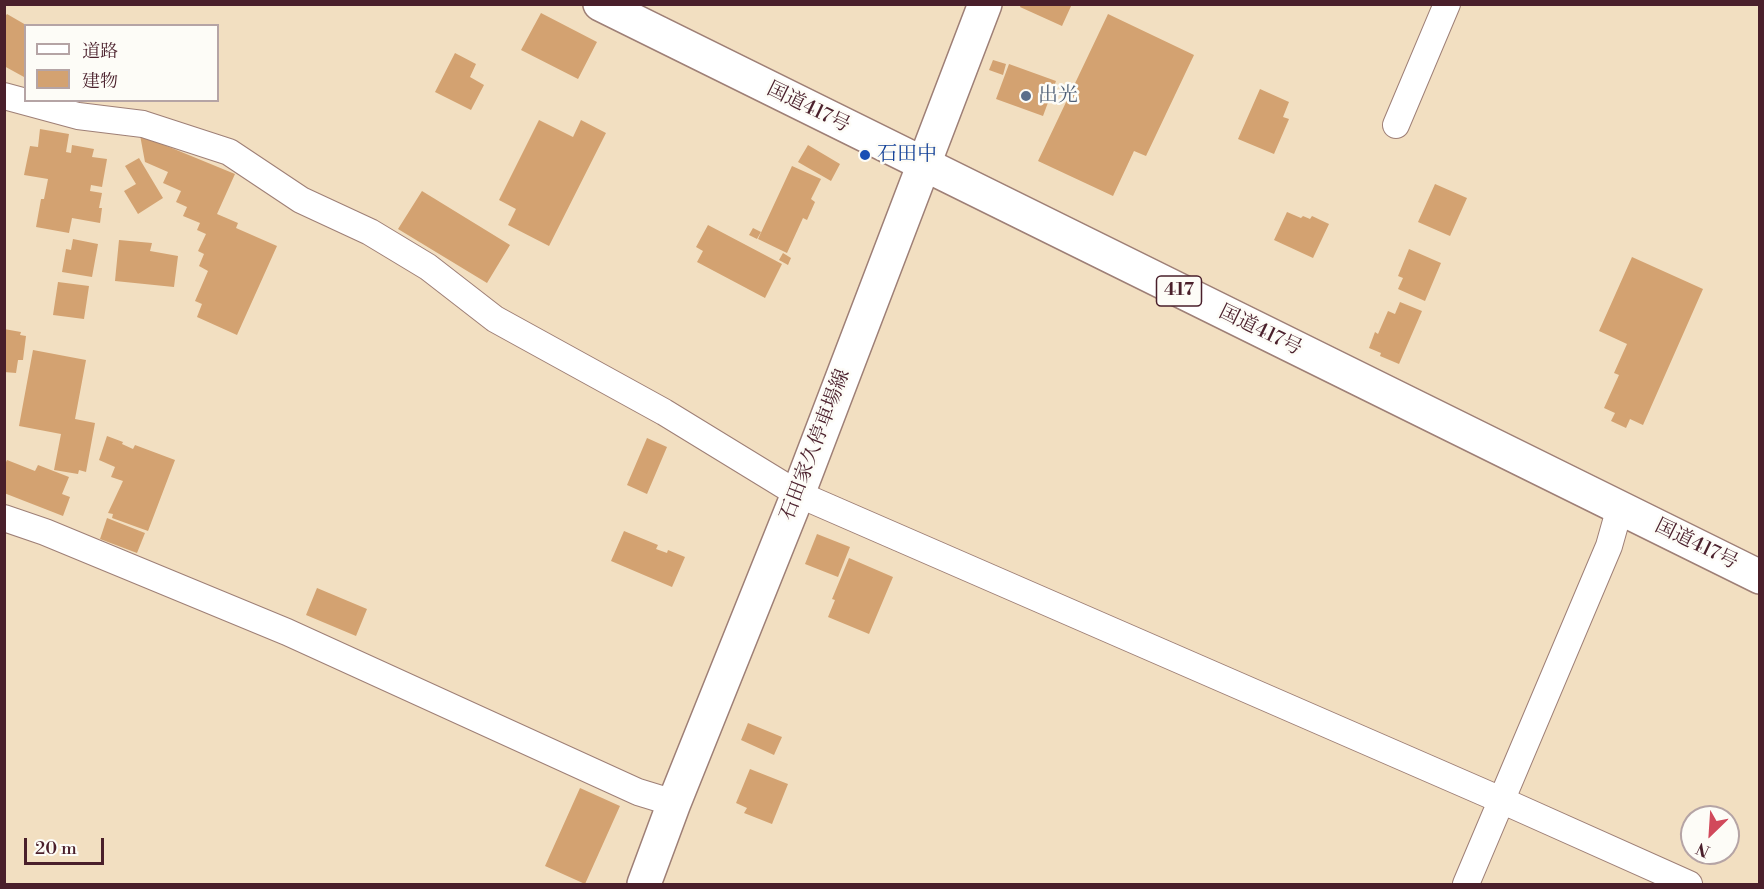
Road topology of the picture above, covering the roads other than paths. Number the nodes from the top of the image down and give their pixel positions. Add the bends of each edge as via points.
1 (600, 4) edge
2 (985, 4) edge
3 (1447, 4) edge
4 (4, 96) edge
5 (24, 101) edge
6 (26, 102) edge
7 (1396, 125) dead end
8 (924, 166) junction
9 (798, 494) junction
10 (1620, 507) junction
11 (4, 518) edge
12 (1760, 577) edge
13 (1501, 800) junction
14 (674, 803) junction
15 (644, 885) edge
16 (1467, 885) edge
17 (1689, 885) edge

1 - 8 main road, 国道417号 / 417
2 - 8 main road, 石田家久停車場線
3 - 7 street
4 - 5 street
6 - 9 street via 78,116 143,124 229,152 301,200 369,232 428,267 495,319 664,412
8 - 9 main road, 石田家久停車場線
8 - 10 main road, 国道417号 / 417
9 - 13 street
9 - 14 main road, 石田家久停車場線
10 - 12 main road, 国道417号 / 417
10 - 13 street via 1608,546
11 - 14 street via 287,632 638,792
13 - 16 street
13 - 17 street
14 - 15 main road, 石田家久停車場線

